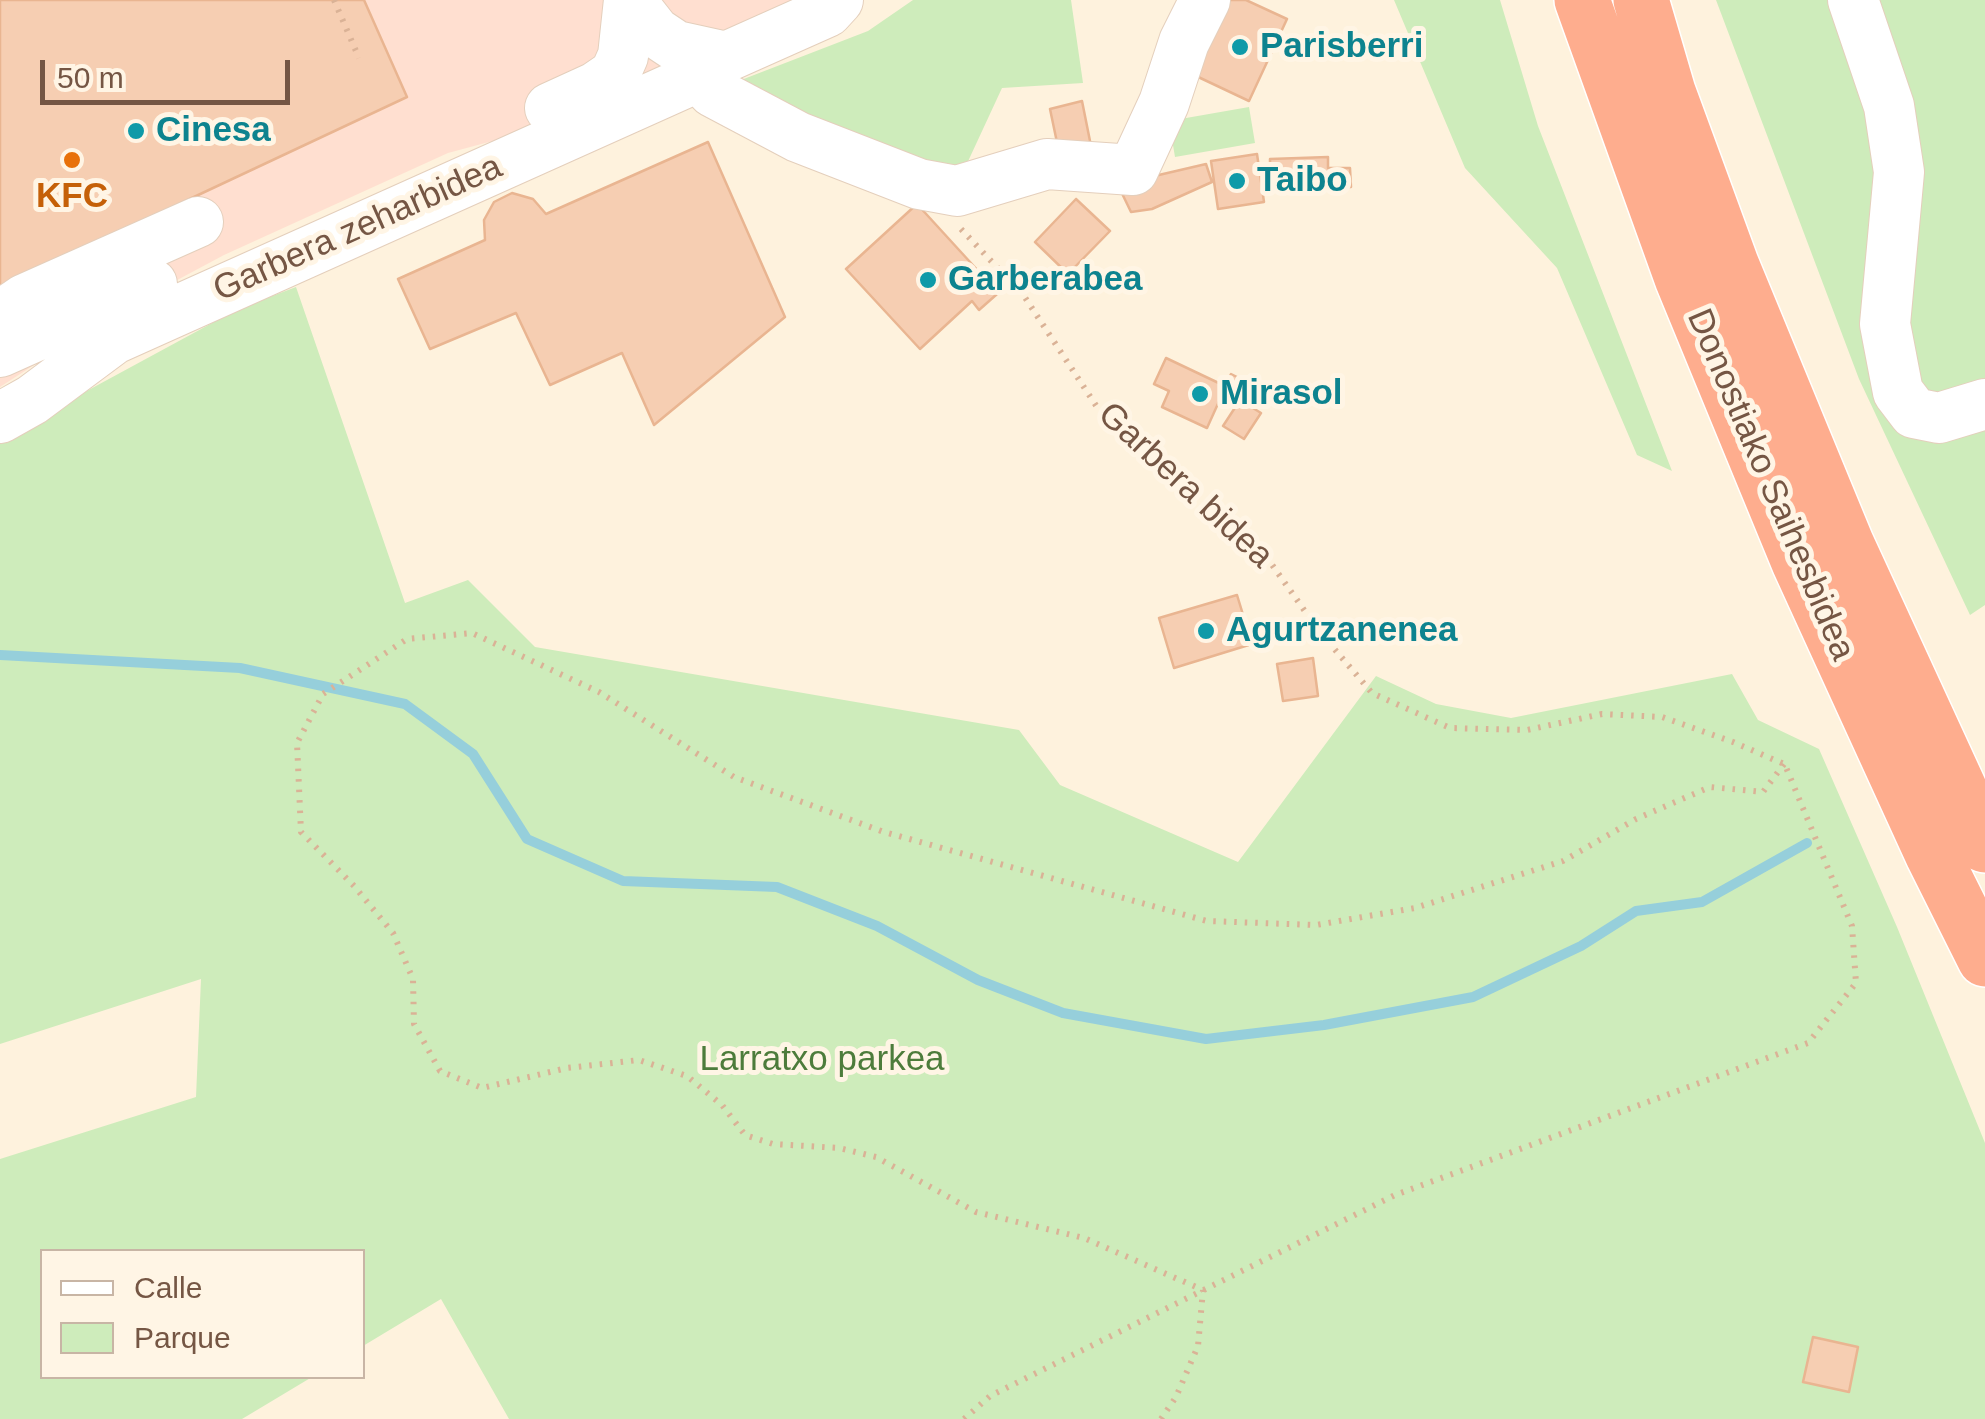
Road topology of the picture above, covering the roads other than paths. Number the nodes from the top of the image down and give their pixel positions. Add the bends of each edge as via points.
1 (630, 0) edge
2 (875, 0) edge
3 (1206, 0) edge
4 (1582, 0) edge
5 (1641, 0) edge
6 (1854, 0) edge
7 (832, 6) edge
8 (713, 66) junction
9 (198, 222) dead end
10 (0, 316) edge
11 (0, 352) edge
12 (1985, 404) edge
13 (0, 418) edge
14 (1985, 845) edge
15 (1985, 959) edge

1 - 8 street via 655,32
1 - 11 street via 624,56 616,74 596,87
2 - 7 street, Garbera zeharbidea via 854,9
3 - 8 street via 1133,170 1048,164 957,191 919,184 798,138 713,92
4 - 15 highway, Donostiako Saihesbidea via 1682,278 1799,562
5 - 14 highway, Donostiako Saihesbidea via 1730,264 1846,543
6 - 12 street via 1888,106 1899,172 1885,324 1898,392 1914,413 1939,418
7 - 8 street, Garbera zeharbidea
8 - 13 street, Garbera zeharbidea via 114,339
9 - 10 street via 24,299

